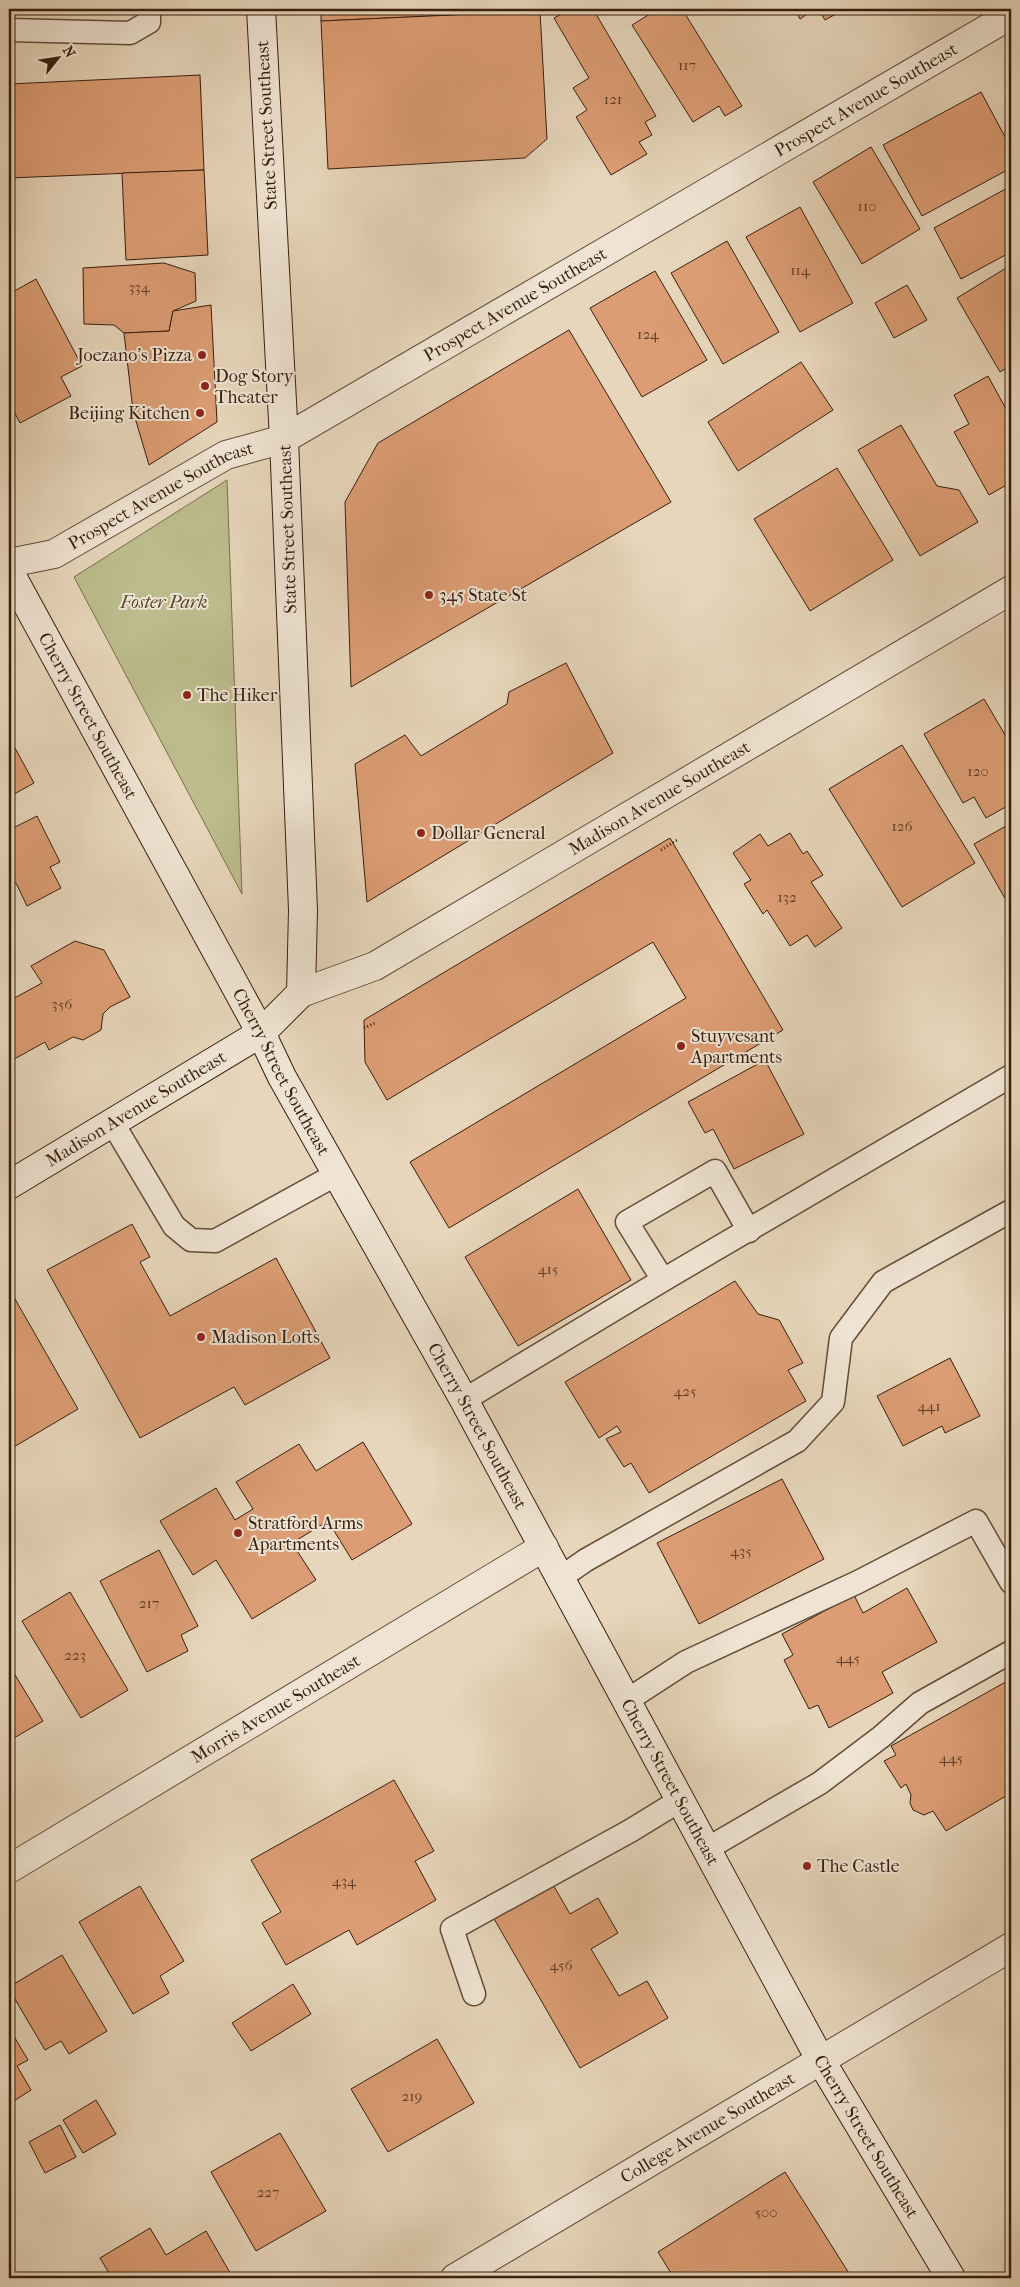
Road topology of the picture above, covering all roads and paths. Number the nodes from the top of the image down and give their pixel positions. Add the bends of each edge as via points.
1 (149, 9) edge
2 (261, 9) edge
3 (1011, 15) edge
4 (9, 30) edge
5 (284, 439) junction
6 (9, 563) edge
7 (9, 571) edge
8 (1011, 590) edge
9 (677, 840) dead end
10 (661, 850) dead end
11 (301, 993) junction
12 (375, 1023) dead end
13 (364, 1028) dead end
14 (261, 1033) junction
15 (1011, 1076) edge
16 (112, 1122) junction
17 (336, 1174) junction
18 (9, 1185) edge
19 (1009, 1212) dead end
20 (749, 1231) junction
21 (663, 1280) junction
22 (464, 1400) junction
23 (544, 1547) junction
24 (560, 1578) junction
25 (1011, 1582) edge
26 (1011, 1652) edge
27 (626, 1701) junction
28 (679, 1801) junction
29 (705, 1850) junction
30 (9, 1869) edge
31 (1011, 1947) edge
32 (474, 1994) dead end
33 (821, 2061) junction
34 (455, 2278) edge
35 (951, 2278) edge

1 - 4 lane via 150,22 130,33
2 - 5 street, State Street Southeast
3 - 5 street, Prospect Avenue Southeast
5 - 6 street, Prospect Avenue Southeast via 226,455 54,554
5 - 11 street, State Street Southeast via 303,910
7 - 14 street, Cherry Street Southeast
8 - 11 street, Madison Avenue Southeast via 375,966
9 - 10 path
11 - 14 street
12 - 13 path
14 - 16 street, Madison Avenue Southeast
14 - 17 street, Cherry Street Southeast
15 - 20 lane
16 - 17 lane via 174,1226 191,1240 215,1241
16 - 18 street, Madison Avenue Southeast
17 - 22 street, Cherry Street Southeast
19 - 24 lane via 883,1282 841,1338 833,1402 797,1441 586,1560
20 - 21 lane
20 - 21 lane via 715,1171 627,1222
21 - 22 lane
22 - 23 street, Cherry Street Southeast
23 - 24 street, Cherry Street Southeast
23 - 30 street, Morris Avenue Southeast
24 - 27 street, Cherry Street Southeast
25 - 27 lane via 976,1520 858,1582 686,1662
26 - 29 lane via 920,1703 820,1783
27 - 28 street, Cherry Street Southeast
28 - 29 street, Cherry Street Southeast
28 - 32 lane via 452,1929
29 - 33 street, Cherry Street Southeast
31 - 33 street, College Avenue Southeast
33 - 34 street, College Avenue Southeast
33 - 35 street, Cherry Street Southeast

